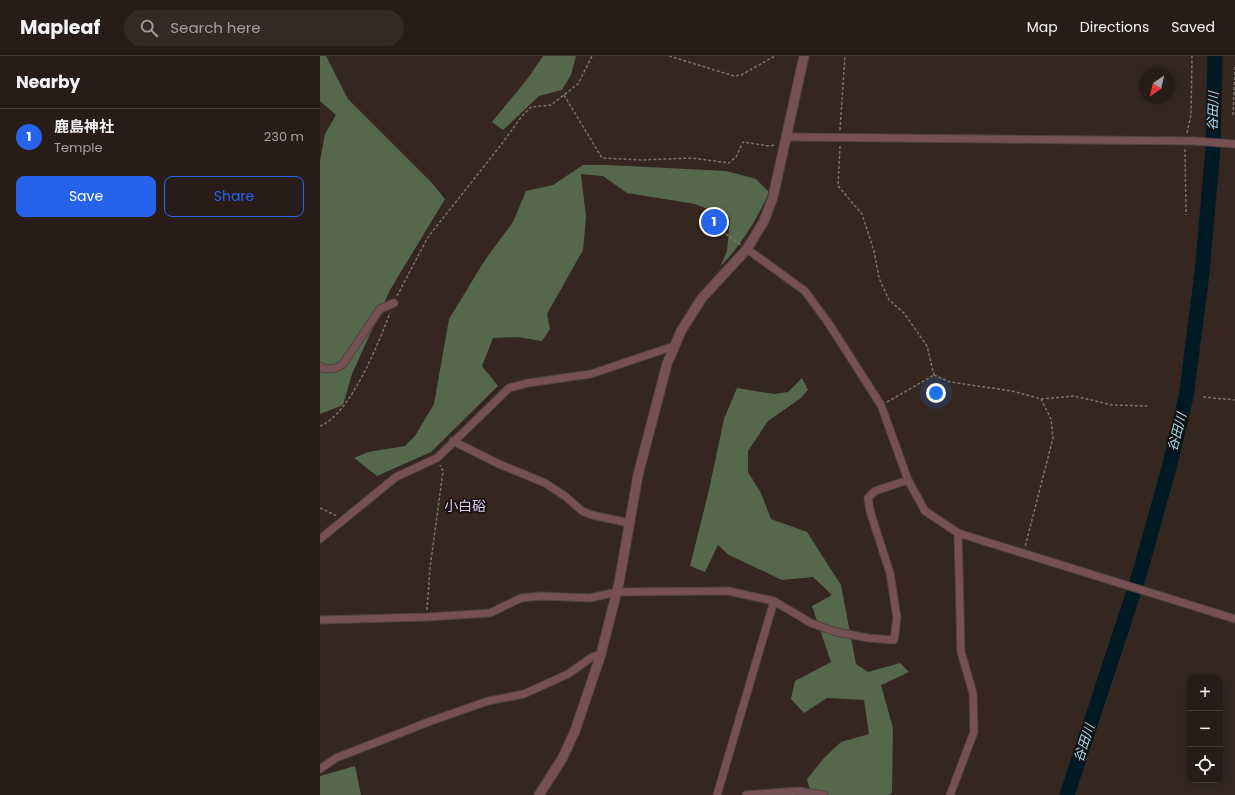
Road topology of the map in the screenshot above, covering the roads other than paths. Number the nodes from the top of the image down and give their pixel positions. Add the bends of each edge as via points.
1 (804, 56) edge
2 (786, 140) junction
3 (1235, 144) edge
4 (747, 249) junction
5 (394, 303) road end
6 (674, 346) junction
7 (320, 366) edge
8 (454, 441) junction
9 (908, 480) junction
10 (629, 523) junction
11 (958, 533) junction
12 (320, 539) edge
13 (617, 592) junction
14 (774, 601) junction
15 (1235, 619) edge
16 (320, 620) edge
17 (600, 654) junction
18 (320, 769) edge
19 (543, 794) edge
20 (717, 795) edge
21 (746, 795) edge
22 (824, 795) edge
23 (950, 795) edge

1 - 2 street
2 - 3 street via 840,138
2 - 4 street via 769,209
4 - 6 street via 702,298
4 - 9 street via 805,291 829,324 881,405
5 - 7 street via 380,309 343,364 336,368 324,369
6 - 8 street via 591,374 509,388
6 - 10 street via 638,475
8 - 10 street via 499,464 545,483 582,511
8 - 12 street via 437,458 396,477
9 - 11 street via 925,511
9 - 14 street via 875,491 868,498 890,573 897,618 894,640 836,632 811,623
10 - 13 street
11 - 15 street
11 - 23 street via 961,652 973,694 974,732
13 - 14 street via 728,590
13 - 16 street via 590,598 521,598 490,613
13 - 17 street
14 - 20 street
17 - 18 street via 568,674 524,694 488,701 431,721 336,758
17 - 19 street via 575,731
21 - 22 street via 798,791

